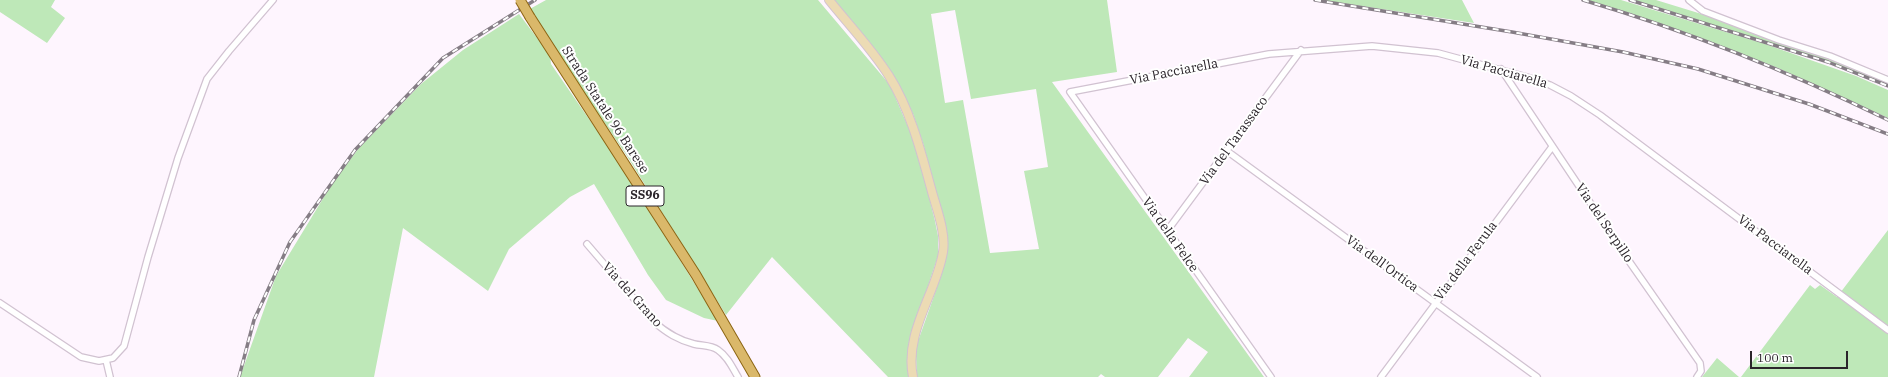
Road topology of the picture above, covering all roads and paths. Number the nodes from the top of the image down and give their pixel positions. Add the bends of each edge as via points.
1 (273, 0) edge
2 (520, 0) edge
3 (829, 0) edge
4 (1689, 0) edge
5 (1301, 50) junction
6 (1501, 69) junction
7 (1888, 80) edge
8 (1070, 92) joint
9 (1552, 146) junction
10 (1227, 151) junction
11 (1168, 231) junction
12 (587, 244) dead end
13 (1435, 302) junction
14 (0, 303) edge
15 (1888, 330) edge
16 (106, 360) junction
17 (110, 377) edge
18 (738, 377) edge
19 (755, 377) edge
20 (913, 377) edge
21 (1271, 377) edge
22 (1381, 377) edge
23 (1537, 377) edge
24 (1697, 377) edge

1 - 16 street via 207,79 178,158 124,346 114,358
2 - 19 main road, Strada Statale 96 Barese / SS96, bridge via 696,274
3 - 20 main road via 897,89 917,137 942,233 943,250 938,271 920,314 913,345
4 - 7 street via 1703,11 1830,56
5 - 6 street, Via Pacciarella via 1372,46 1438,53
5 - 8 street, Via Pacciarella
5 - 10 street, Via del Tarassaco
6 - 9 street, Via del Serpillo
6 - 15 street, Via Pacciarella via 1550,85 1583,103
8 - 11 street, Via della Felce
9 - 13 street, Via della Ferula
9 - 24 street, Via del Serpillo via 1700,363 1701,371
10 - 11 street, Via del Tarassaco
10 - 13 street, Via dell'Ortica
11 - 21 street, Via della Felce
12 - 18 street, Via del Grano via 654,322 684,342 709,346 717,350 729,360
13 - 22 street, Via della Ferula
13 - 23 street, Via dell'Ortica
14 - 16 street via 81,357
16 - 17 street

